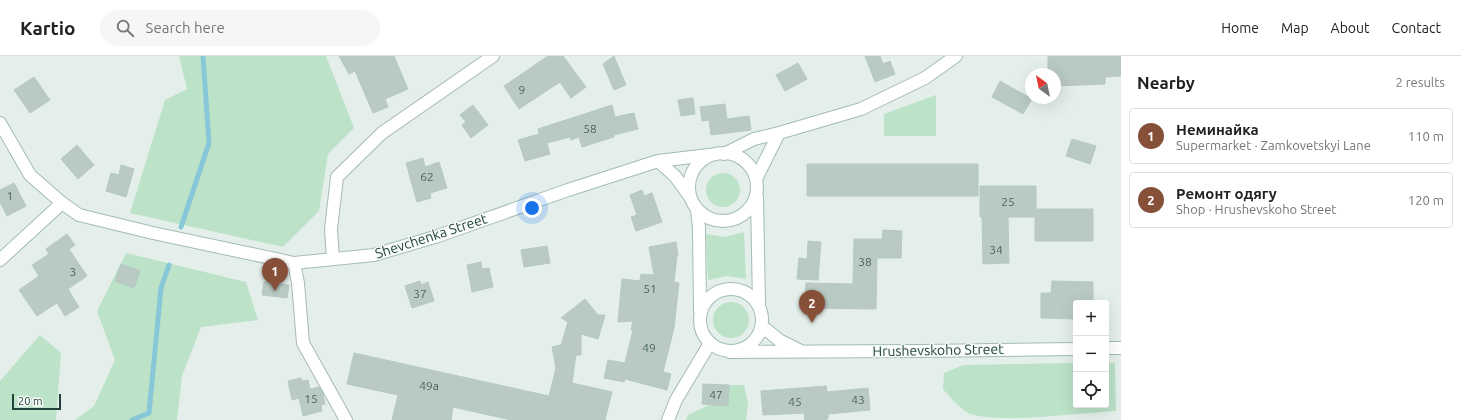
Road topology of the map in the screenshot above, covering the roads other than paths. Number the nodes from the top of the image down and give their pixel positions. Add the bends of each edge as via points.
1 (493, 56) edge
2 (956, 56) edge
3 (0, 123) edge
4 (779, 133) junction
5 (720, 154) junction
6 (658, 161) junction
7 (756, 182) junction
8 (62, 203) junction
9 (695, 204) junction
10 (333, 258) junction
11 (0, 260) edge
12 (294, 262) junction
13 (759, 305) junction
14 (700, 314) junction
15 (763, 327) junction
16 (710, 343) junction
17 (1109, 348) edge
18 (1121, 348) edge
19 (1073, 349) edge
20 (800, 351) junction
21 (730, 352) junction
22 (346, 420) edge
23 (668, 420) edge

1 - 10 street via 382,133 338,177 331,229
2 - 4 street, Shevchenka Street via 925,78 860,109
3 - 8 street, Shevchenka Street via 30,175
4 - 5 street, Shevchenka Street via 754,139
4 - 7 street
5 - 6 street, Shevchenka Street
5 - 7 street via 738,157 744,161 753,172
5 - 9 street via 703,160 694,171 690,185
6 - 9 street via 675,176
6 - 10 street, Shevchenka Street via 402,247 374,255
7 - 9 street via 755,198 750,208 741,216 730,220 718,221 707,217
7 - 13 street
8 - 11 street
8 - 12 street, Shevchenka Street via 80,215
9 - 14 street via 699,228
10 - 12 street, Shevchenka Street
12 - 22 street via 303,343
13 - 14 street via 753,297 743,291 721,290 704,304
13 - 15 street
14 - 16 street via 703,335
15 - 20 street, Hrushevskoho Street via 779,340
15 - 21 street via 751,346 741,351
16 - 21 street via 719,350
16 - 23 street via 676,400
17 - 18 street
19 - 20 street, Hrushevskoho Street
20 - 21 street, Hrushevskoho Street

